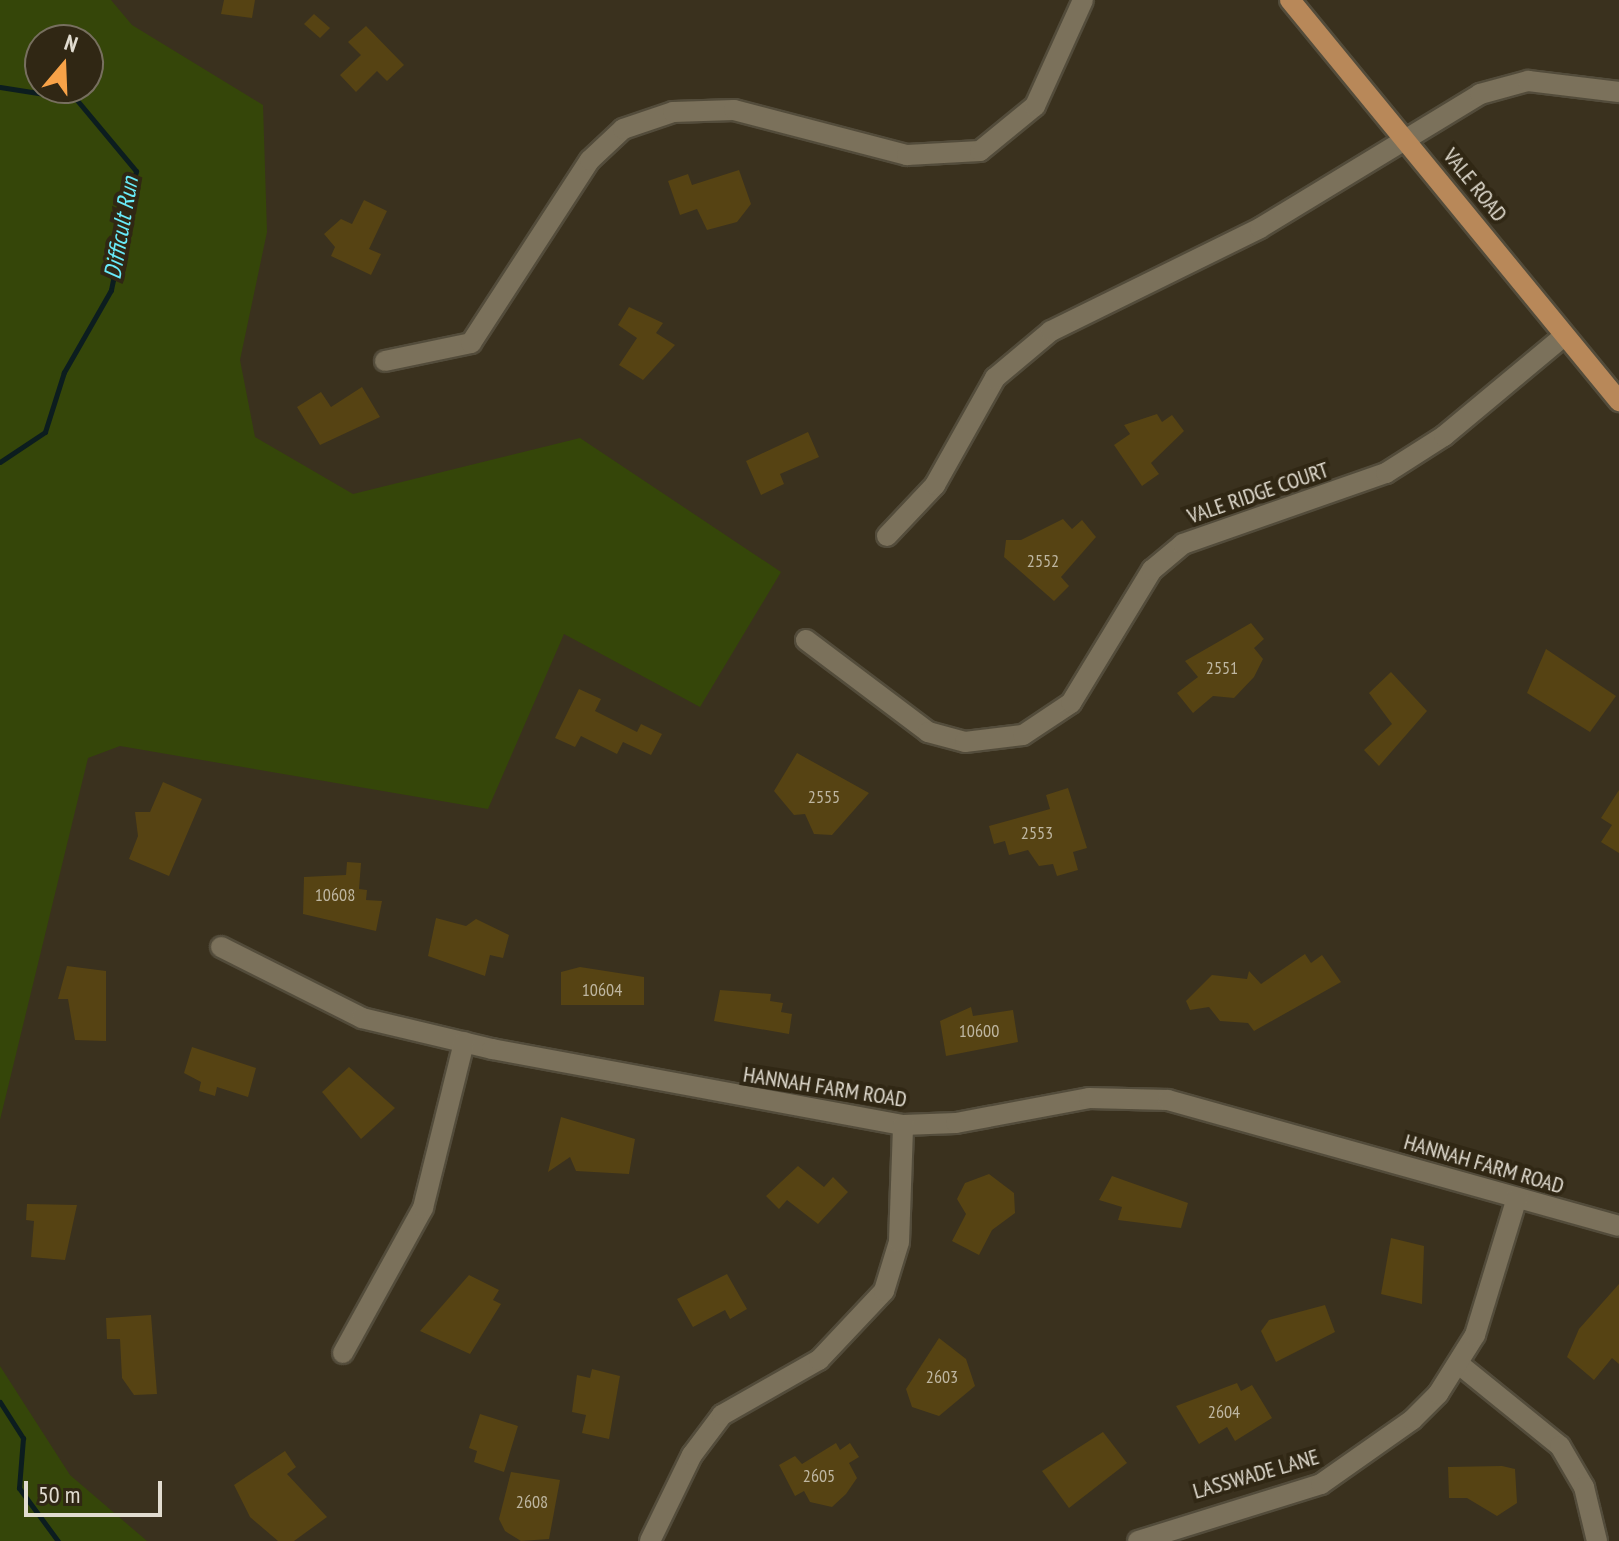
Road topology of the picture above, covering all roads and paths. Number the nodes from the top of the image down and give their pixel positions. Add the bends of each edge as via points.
1 (1083, 0) edge
2 (1290, 0) edge
3 (1619, 92) edge
4 (1409, 141) junction
5 (1564, 336) junction
6 (385, 361) dead end
7 (1619, 401) edge
8 (887, 536) dead end
9 (806, 640) dead end
10 (221, 947) dead end
11 (464, 1042) junction
12 (903, 1125) junction
13 (1517, 1198) junction
14 (1619, 1226) edge
15 (343, 1353) dead end
16 (1460, 1365) junction
17 (650, 1541) edge
18 (1138, 1541) edge
19 (1597, 1541) edge

1 - 6 street via 1035,106 980,151 907,155 734,110 673,112 623,129 590,160 471,343
2 - 4 main road, VALE ROAD
3 - 4 street via 1552,81 1503,85
4 - 5 main road, VALE ROAD
4 - 8 street via 1260,228 1088,308 1019,355 981,398 935,485
5 - 7 main road, VALE ROAD
5 - 9 street, VALE RIDGE COURT via 1444,436 1386,473 1183,544 1152,570 1071,703 1023,735 965,742 928,732
10 - 11 street, HANNAH FARM ROAD via 362,1018
11 - 12 street, HANNAH FARM ROAD
11 - 15 street via 423,1208
12 - 13 street, HANNAH FARM ROAD via 956,1123 1089,1098 1168,1100
12 - 17 street via 899,1242 877,1302 819,1360 722,1415 692,1455
13 - 14 street, HANNAH FARM ROAD
13 - 16 street, LASSWADE LANE via 1486,1306
16 - 18 street, LASSWADE LANE via 1412,1420 1343,1472
16 - 19 street via 1560,1446 1584,1487

